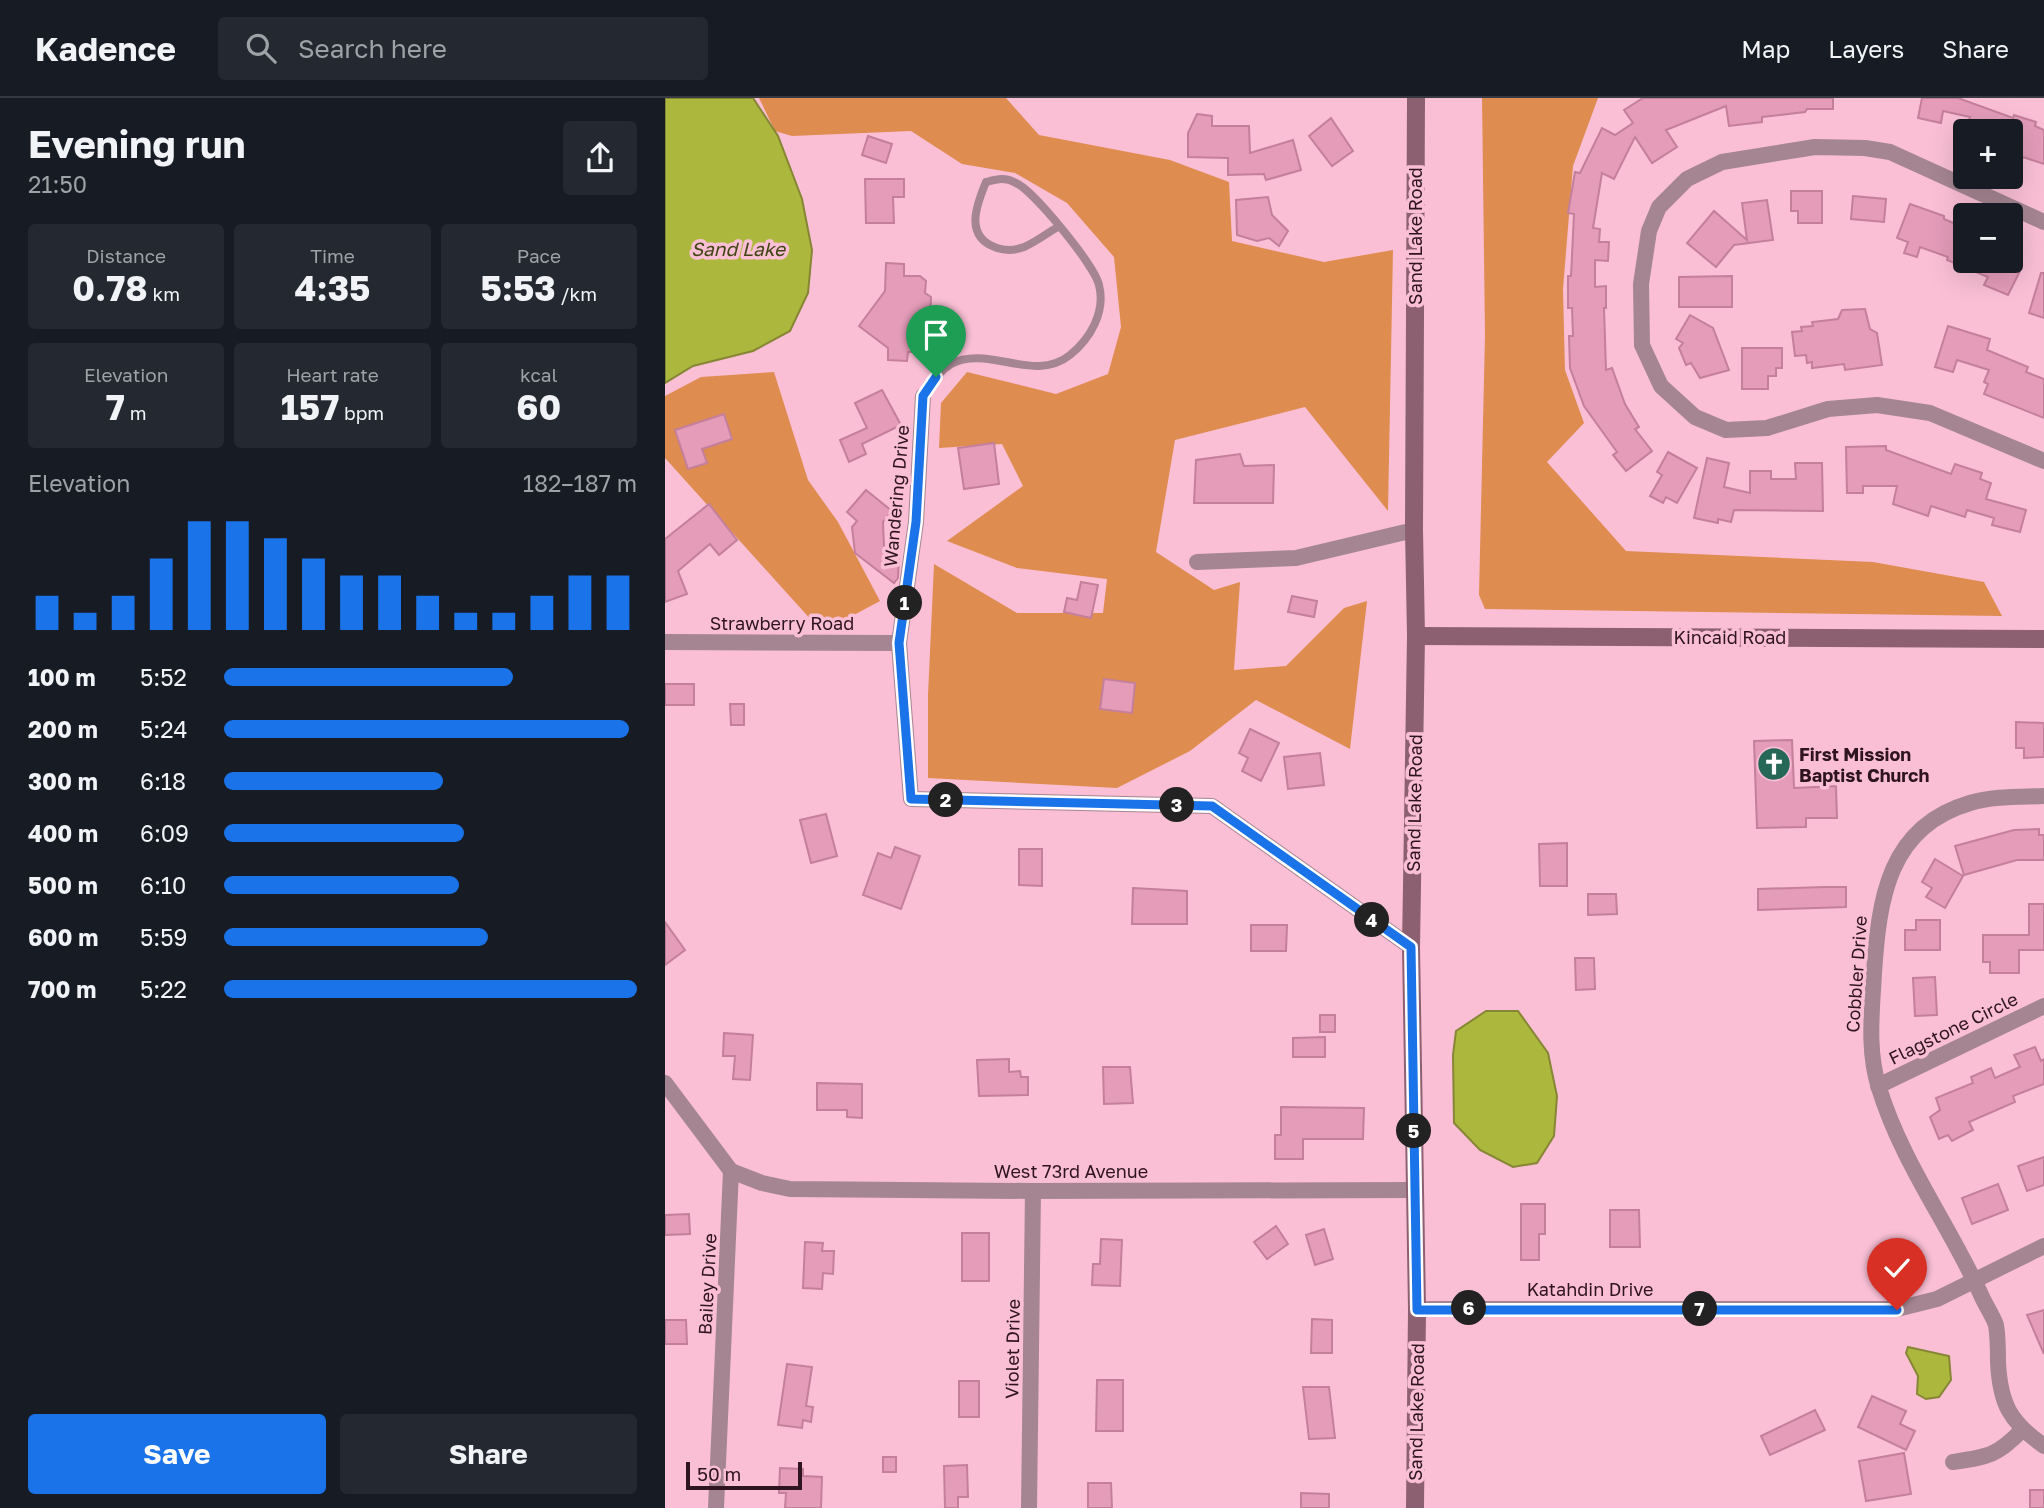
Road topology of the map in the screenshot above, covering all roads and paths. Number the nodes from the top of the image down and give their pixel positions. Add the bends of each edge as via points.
1 (1416, 98) edge
2 (2044, 222) edge
3 (1058, 226) junction
4 (923, 396) joint
5 (2044, 461) edge
6 (1414, 530) junction
7 (1197, 562) dead end
8 (1416, 636) junction
9 (2044, 639) edge
10 (665, 642) edge
11 (899, 643) junction
12 (2044, 796) edge
13 (1411, 947) junction
14 (2044, 1006) edge
15 (665, 1083) edge
16 (1878, 1086) junction
17 (731, 1171) junction
18 (1414, 1190) junction
19 (1033, 1191) junction
20 (2044, 1247) edge
21 (1975, 1281) junction
22 (1417, 1310) junction
23 (2022, 1430) junction
24 (2044, 1446) edge
25 (1953, 1462) dead end
26 (716, 1508) edge
27 (1029, 1508) edge
28 (1415, 1508) edge

1 - 6 main road, Sand Lake Road
2 - 5 street via 1890,152 1815,147 1788,151 1722,162 1687,179 1659,207 1649,231 1641,284 1642,345 1661,386 1695,417 1726,430 1767,428 1828,409 1877,405 1930,413
3 - 3 lane, Wandering Drive via 1024,247 1006,250 988,245 978,234 975,216 986,182 1002,178 1019,184
3 - 4 lane, Wandering Drive via 1091,265 1100,286 1100,311 1087,340 1067,358 1045,365 970,358 951,364
4 - 11 street, Wandering Drive via 916,522
6 - 7 street via 1296,558
6 - 8 main road, Sand Lake Road
8 - 9 main road, Kincaid Road
8 - 13 main road, Sand Lake Road
10 - 11 street, Strawberry Road
11 - 13 street, Wandering Drive via 911,799 1212,806
12 - 16 street, Cobbler Drive via 1972,803 1938,816 1913,836 1899,857 1880,906 1877,932 1870,1044
13 - 18 main road, Sand Lake Road
14 - 16 street, Flagstone Circle
15 - 17 street
16 - 21 street, Cobbler Drive via 1896,1136
17 - 19 street, West 73rd Avenue via 790,1189
17 - 26 street, Bailey Drive
18 - 19 street, West 73rd Avenue
18 - 22 main road, Sand Lake Road
19 - 27 street, Violet Drive
20 - 21 street, Katahdin Drive
21 - 22 street, Katahdin Drive via 1937,1299 1897,1310
21 - 23 street, Cobbler Drive via 1996,1325 2006,1407
22 - 28 main road, Sand Lake Road
23 - 24 street
23 - 25 street via 2005,1448 1985,1458

